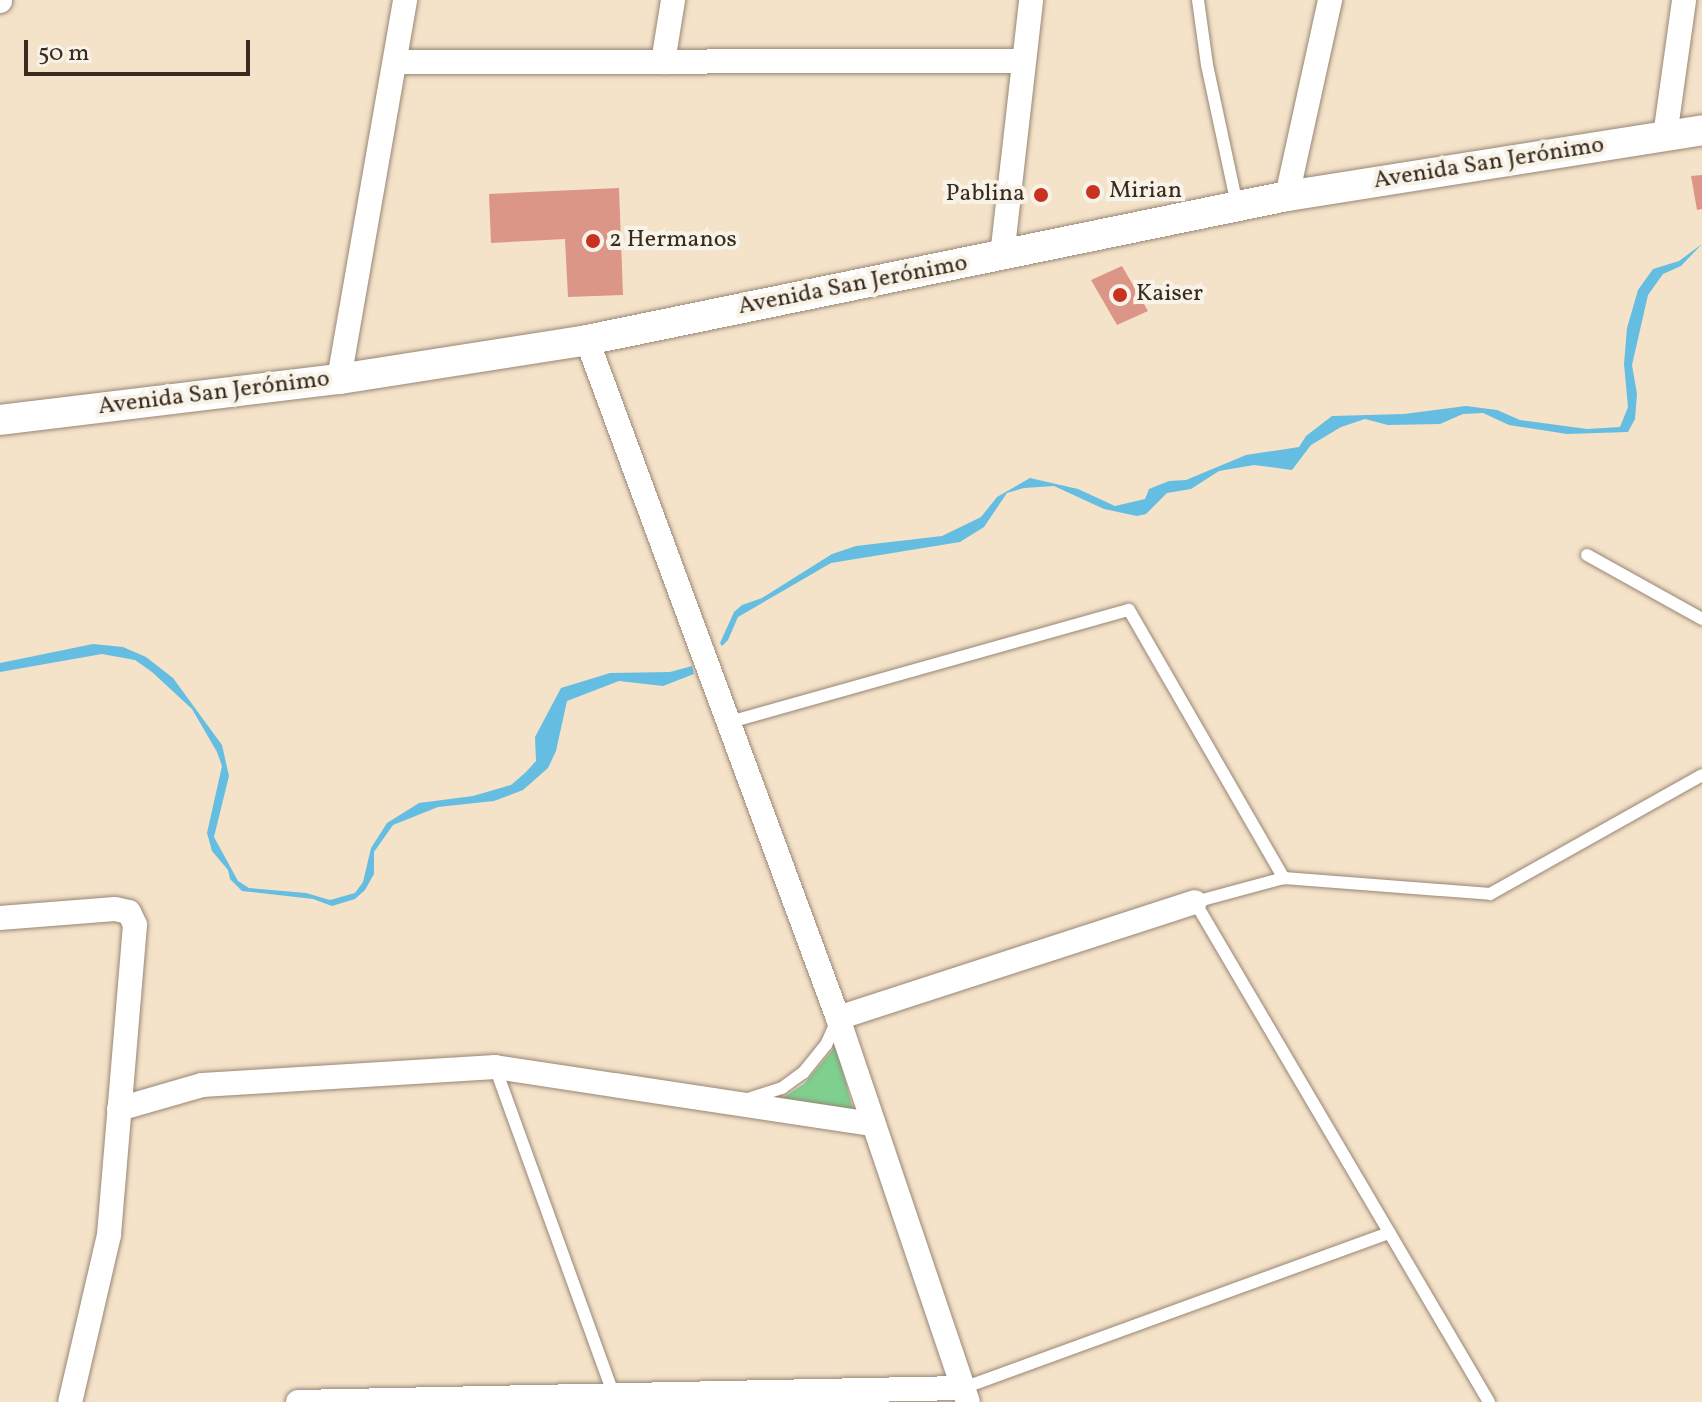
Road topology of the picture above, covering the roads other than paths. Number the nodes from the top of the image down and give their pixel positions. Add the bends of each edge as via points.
1 (405, 0) edge
2 (673, 0) edge
3 (1031, 0) edge
4 (1198, 0) edge
5 (1330, 0) edge
6 (1684, 0) edge
7 (1023, 61) junction
8 (395, 62) junction
9 (663, 62) junction
10 (1702, 130) edge
11 (1665, 136) junction
12 (1287, 196) junction
13 (1237, 207) junction
14 (1002, 256) junction
15 (587, 340) junction
16 (339, 379) junction
17 (0, 420) edge
18 (1587, 555) dead end
19 (1702, 619) edge
20 (730, 722) junction
21 (1702, 775) edge
22 (1284, 878) junction
23 (1195, 902) junction
24 (0, 918) edge
25 (838, 1018) junction
26 (495, 1067) junction
27 (733, 1102) junction
28 (119, 1109) junction
29 (871, 1124) junction
30 (1390, 1233) junction
31 (965, 1395) edge
32 (614, 1399) edge
33 (70, 1402) edge
34 (298, 1402) edge
35 (1489, 1402) edge

1 - 8 street
2 - 9 street
3 - 7 street
4 - 13 lane
5 - 12 street
6 - 11 street
7 - 9 street
7 - 14 street
8 - 9 street
8 - 16 street
10 - 11 street, Avenida San Jerónimo
11 - 12 street, Avenida San Jerónimo
12 - 13 street, Avenida San Jerónimo
13 - 14 street, Avenida San Jerónimo
14 - 15 street, Avenida San Jerónimo
15 - 16 street, Avenida San Jerónimo
15 - 20 street
16 - 17 street, Avenida San Jerónimo
18 - 19 lane
20 - 22 lane via 1129,610
20 - 25 street
21 - 22 lane via 1490,894
22 - 23 lane
23 - 25 street
23 - 30 lane
24 - 28 street via 129,912 135,925 134,954
25 - 27 lane via 826,1045 803,1073 782,1088
25 - 29 street
26 - 27 street
26 - 28 street via 202,1085
26 - 32 lane
27 - 29 street
28 - 33 street via 109,1235
29 - 31 street
30 - 31 lane
30 - 35 lane
31 - 32 street
32 - 34 street

